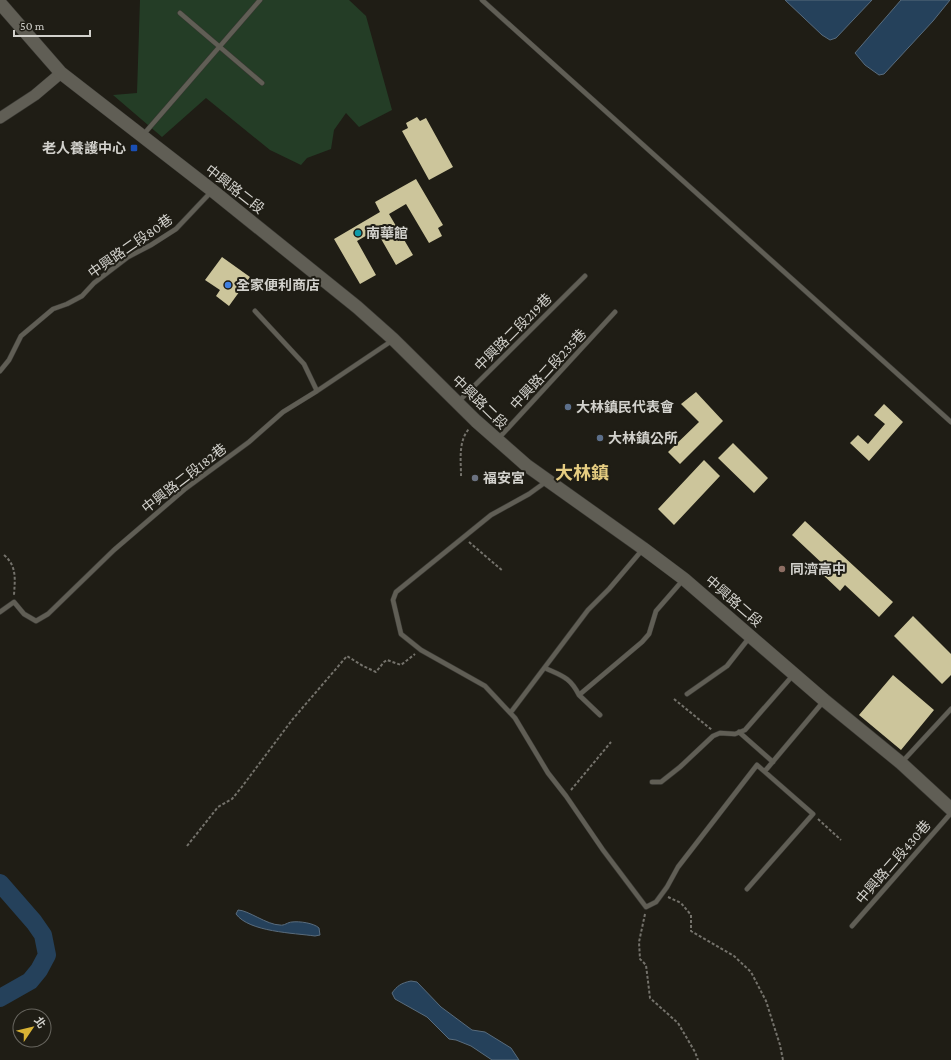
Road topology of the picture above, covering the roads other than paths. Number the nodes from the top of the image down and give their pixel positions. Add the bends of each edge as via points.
1 (260, 0) edge
2 (482, 0) edge
3 (0, 3) edge
4 (180, 12) dead end
5 (220, 47) junction
6 (61, 73) junction
7 (262, 83) dead end
8 (0, 118) edge
9 (142, 136) junction
10 (212, 191) junction
11 (585, 276) dead end
12 (254, 311) dead end
13 (615, 312) dead end
14 (393, 339) junction
15 (0, 371) edge
16 (317, 391) junction
17 (457, 403) junction
18 (951, 422) edge
19 (497, 440) junction
20 (547, 481) junction
21 (644, 549) junction
22 (684, 579) junction
23 (0, 612) edge
24 (750, 636) junction
25 (544, 668) junction
26 (794, 674) junction
27 (688, 694) dead end
28 (580, 695) junction
29 (824, 700) junction
30 (951, 709) edge
31 (511, 712) junction
32 (600, 715) dead end
33 (739, 732) junction
34 (773, 762) junction
35 (901, 763) junction
36 (765, 771) junction
37 (652, 782) dead end
38 (951, 809) edge
39 (951, 813) edge
40 (747, 888) dead end
41 (852, 926) dead end

1 - 5 lane
2 - 18 lane
3 - 6 main road, 中興路二段
4 - 5 lane
5 - 7 lane
5 - 9 lane
6 - 8 street via 35,95
6 - 9 main road, 中興路二段
9 - 10 main road, 中興路二段
10 - 14 main road, 中興路二段
10 - 15 lane, 中興路二段80巷 via 176,229 128,257 94,283 82,296 52,309 20,336 9,360
11 - 17 lane, 中興路二段219巷
12 - 16 lane via 304,364
13 - 19 lane, 中興路二段235巷
14 - 16 lane, 中興路二段182巷
14 - 17 main road, 中興路二段
16 - 23 lane, 中興路二段182巷 via 283,412 249,442 185,489 114,550 48,614 36,621 24,614 14,602
17 - 19 main road, 中興路二段
19 - 20 main road, 中興路二段
20 - 21 main road, 中興路二段
20 - 31 lane via 491,515 396,592 392,600 401,634 421,650 485,686
21 - 22 main road, 中興路二段
21 - 25 lane via 588,610
22 - 24 main road, 中興路二段
22 - 28 lane via 656,611 649,634 642,642
24 - 26 main road, 中興路二段
24 - 27 lane via 727,666
25 - 28 lane via 567,678
25 - 31 lane
26 - 29 main road, 中興路二段
26 - 33 lane via 745,730
28 - 32 lane
29 - 34 lane
29 - 35 main road, 中興路二段
30 - 35 lane
31 - 36 lane via 548,773 646,907 656,902 678,867 757,765
33 - 34 lane
33 - 37 lane via 712,736 661,782
34 - 36 lane
35 - 38 main road, 中興路二段
36 - 40 lane via 813,814
39 - 41 lane, 中興路二段430巷

